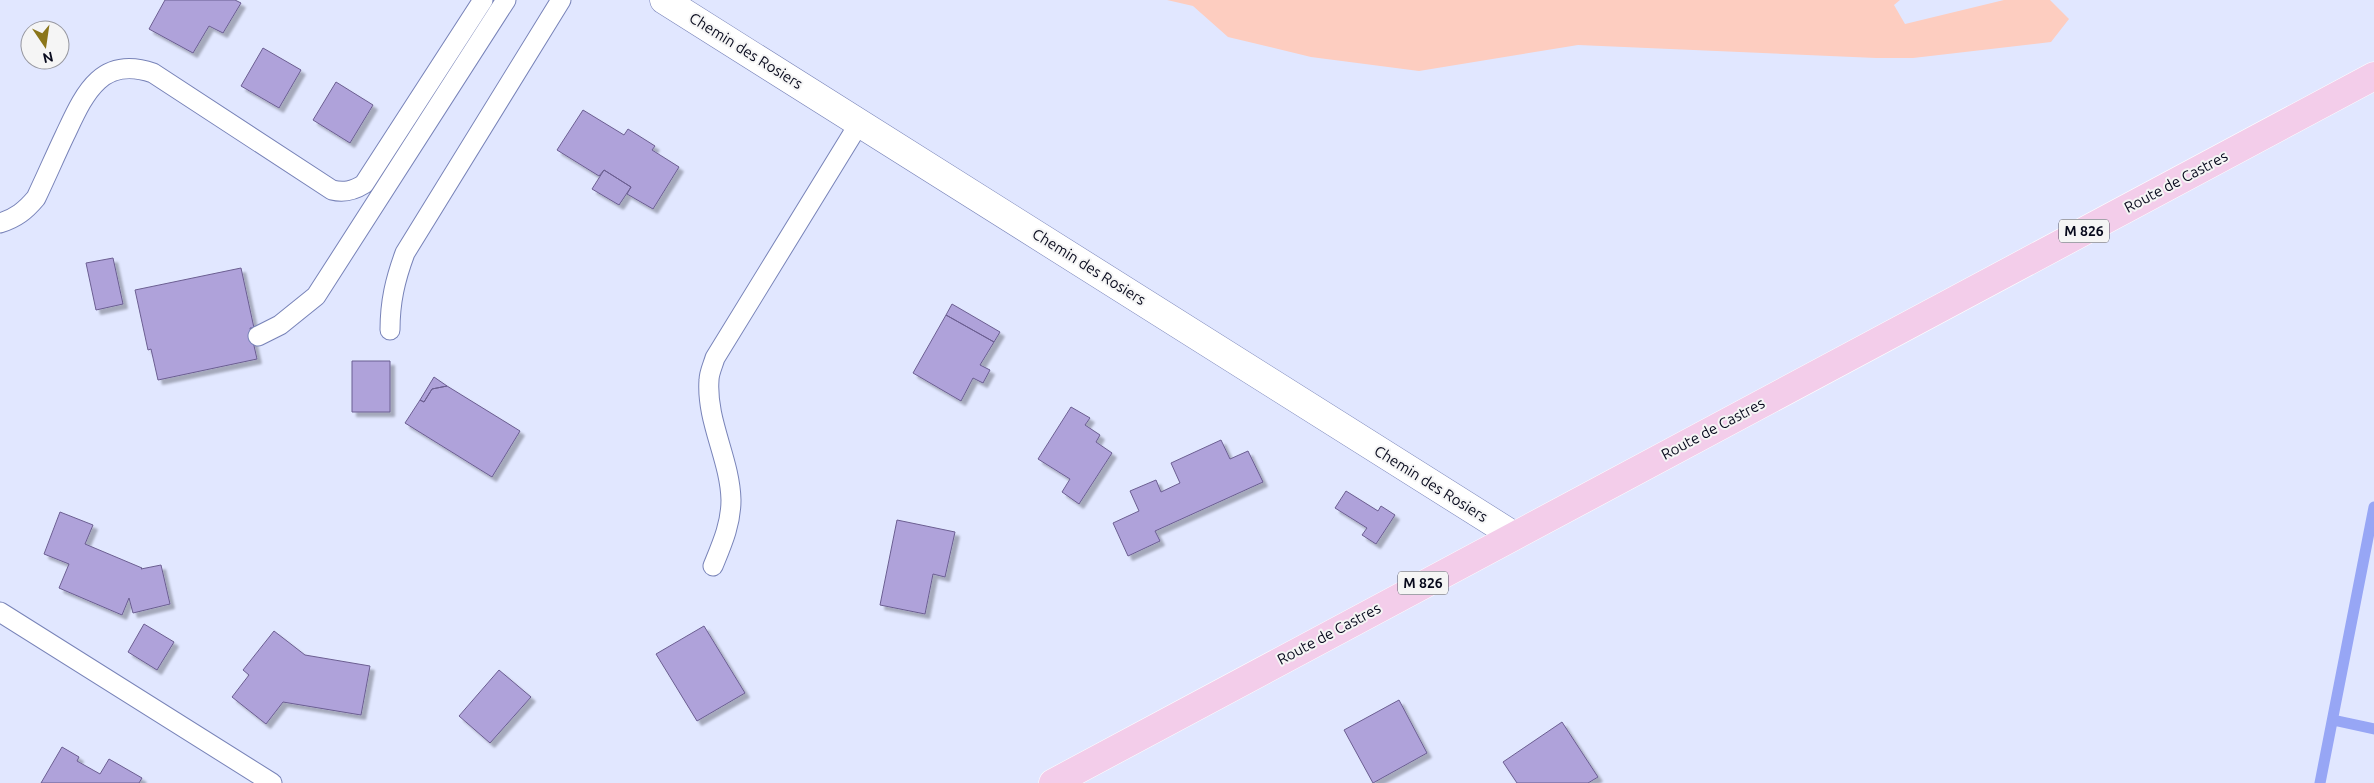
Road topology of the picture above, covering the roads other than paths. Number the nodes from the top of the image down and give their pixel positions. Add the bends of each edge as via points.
1 (482, 0) edge
2 (506, 0) edge
3 (561, 0) edge
4 (664, 0) edge
5 (2374, 76) edge
6 (860, 122) junction
7 (0, 223) edge
8 (390, 330) dead end
9 (258, 336) dead end
10 (1513, 535) junction
11 (713, 566) dead end
12 (0, 612) edge
13 (272, 783) edge
14 (1052, 783) edge

1 - 7 lane via 364,184 355,190 332,190 153,73 130,68 104,75 93,83 82,98 36,198 26,210
2 - 9 lane via 316,296 286,320
3 - 8 lane via 405,253 390,303
4 - 6 street, Chemin des Rosiers
5 - 10 main road, Route de Castres / M 826
6 - 10 street, Chemin des Rosiers
6 - 11 lane via 715,358 709,379 710,400 731,501 729,520
10 - 14 main road, Route de Castres / M 826
12 - 13 lane

